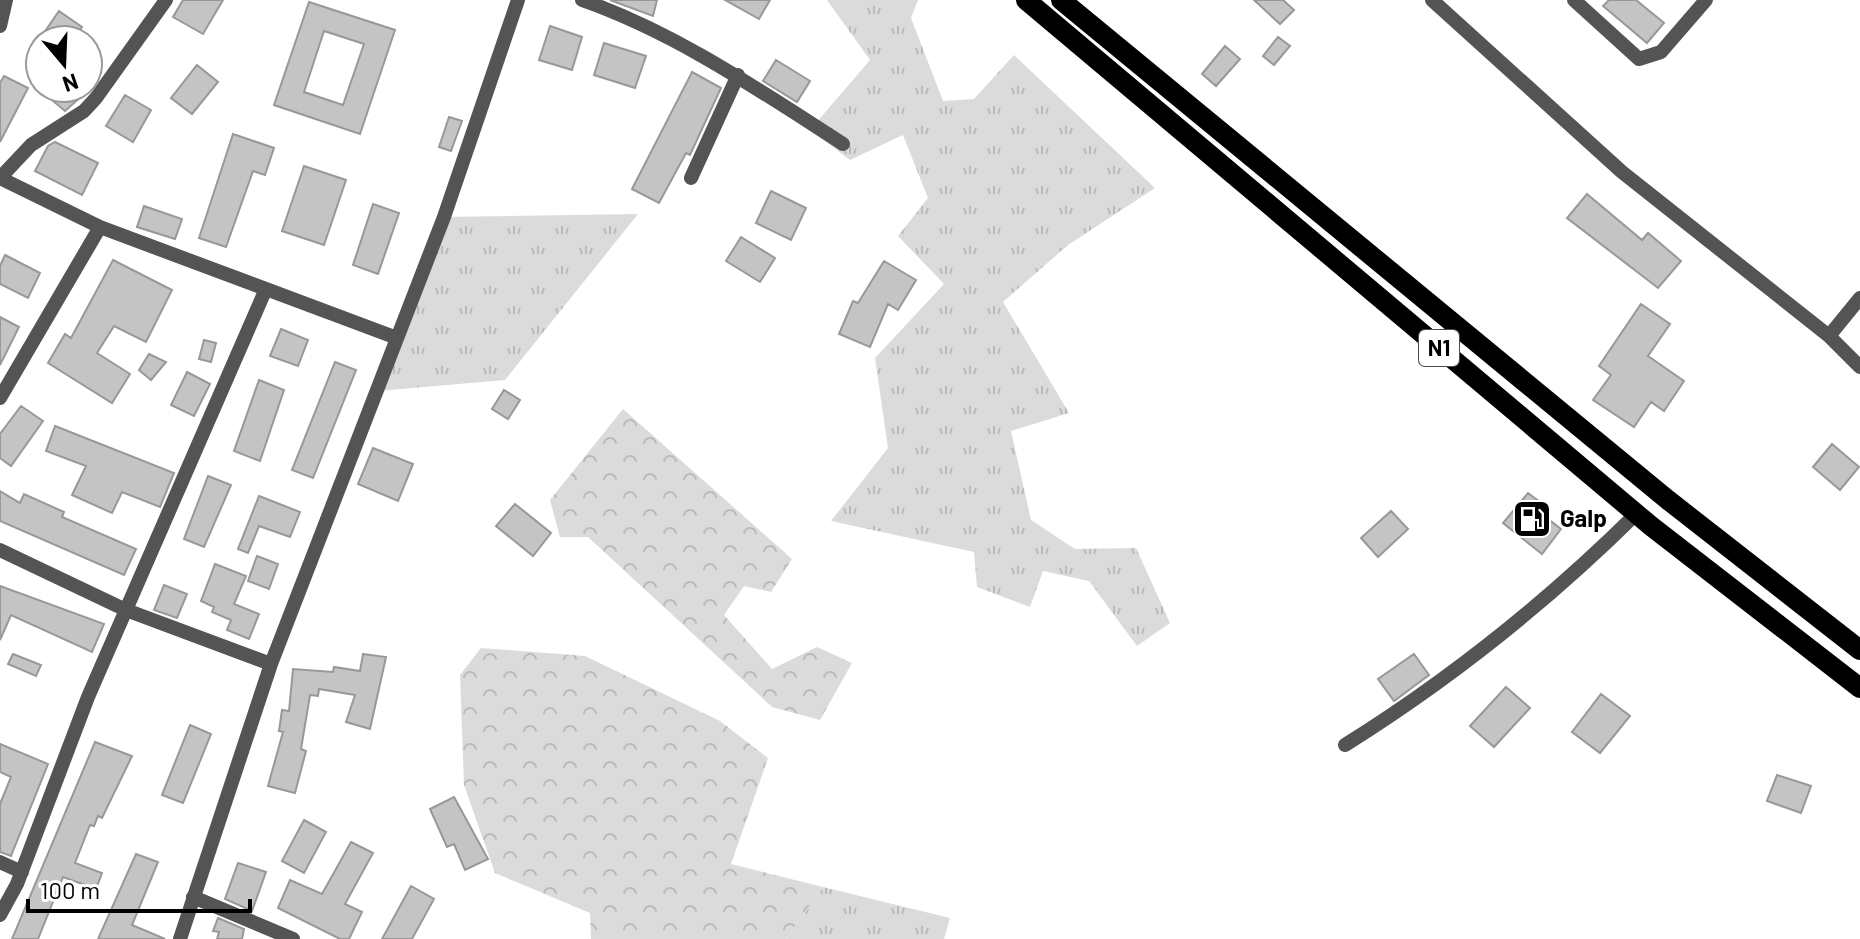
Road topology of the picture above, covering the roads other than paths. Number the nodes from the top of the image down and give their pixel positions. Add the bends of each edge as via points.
1 (6, 0) edge
2 (166, 0) edge
3 (518, 0) edge
4 (582, 0) edge
5 (1026, 0) edge
6 (1061, 0) edge
7 (1432, 0) edge
8 (1574, 0) edge
9 (1706, 0) edge
10 (0, 26) edge
11 (738, 75) junction
12 (843, 144) dead end
13 (0, 178) edge
14 (691, 178) dead end
15 (100, 227) junction
16 (265, 291) junction
17 (1860, 298) edge
18 (1829, 336) junction
19 (397, 338) junction
20 (1860, 367) edge
21 (0, 398) edge
22 (1636, 514) junction
23 (0, 550) edge
24 (126, 610) junction
25 (1860, 650) edge
26 (271, 664) junction
27 (1860, 688) edge
28 (1345, 745) dead end
29 (0, 862) edge
30 (22, 872) junction
31 (193, 897) junction
32 (0, 915) edge
33 (180, 939) edge
34 (293, 939) edge

1 - 10 street
2 - 13 street via 84,111 31,145
3 - 19 street
4 - 11 street
5 - 22 main road, N1
6 - 25 main road, N1 via 1668,500
7 - 18 street via 1622,172
8 - 9 street via 1639,59 1661,52
11 - 12 street
11 - 14 street
13 - 15 street
15 - 16 street
15 - 21 street
16 - 19 street
16 - 24 street
17 - 18 street
18 - 20 street
19 - 26 street
22 - 27 main road, N1
22 - 28 street via 1511,629
23 - 24 street
24 - 26 street
24 - 30 street
26 - 31 street
29 - 30 street
30 - 32 street
31 - 33 street
31 - 34 street

